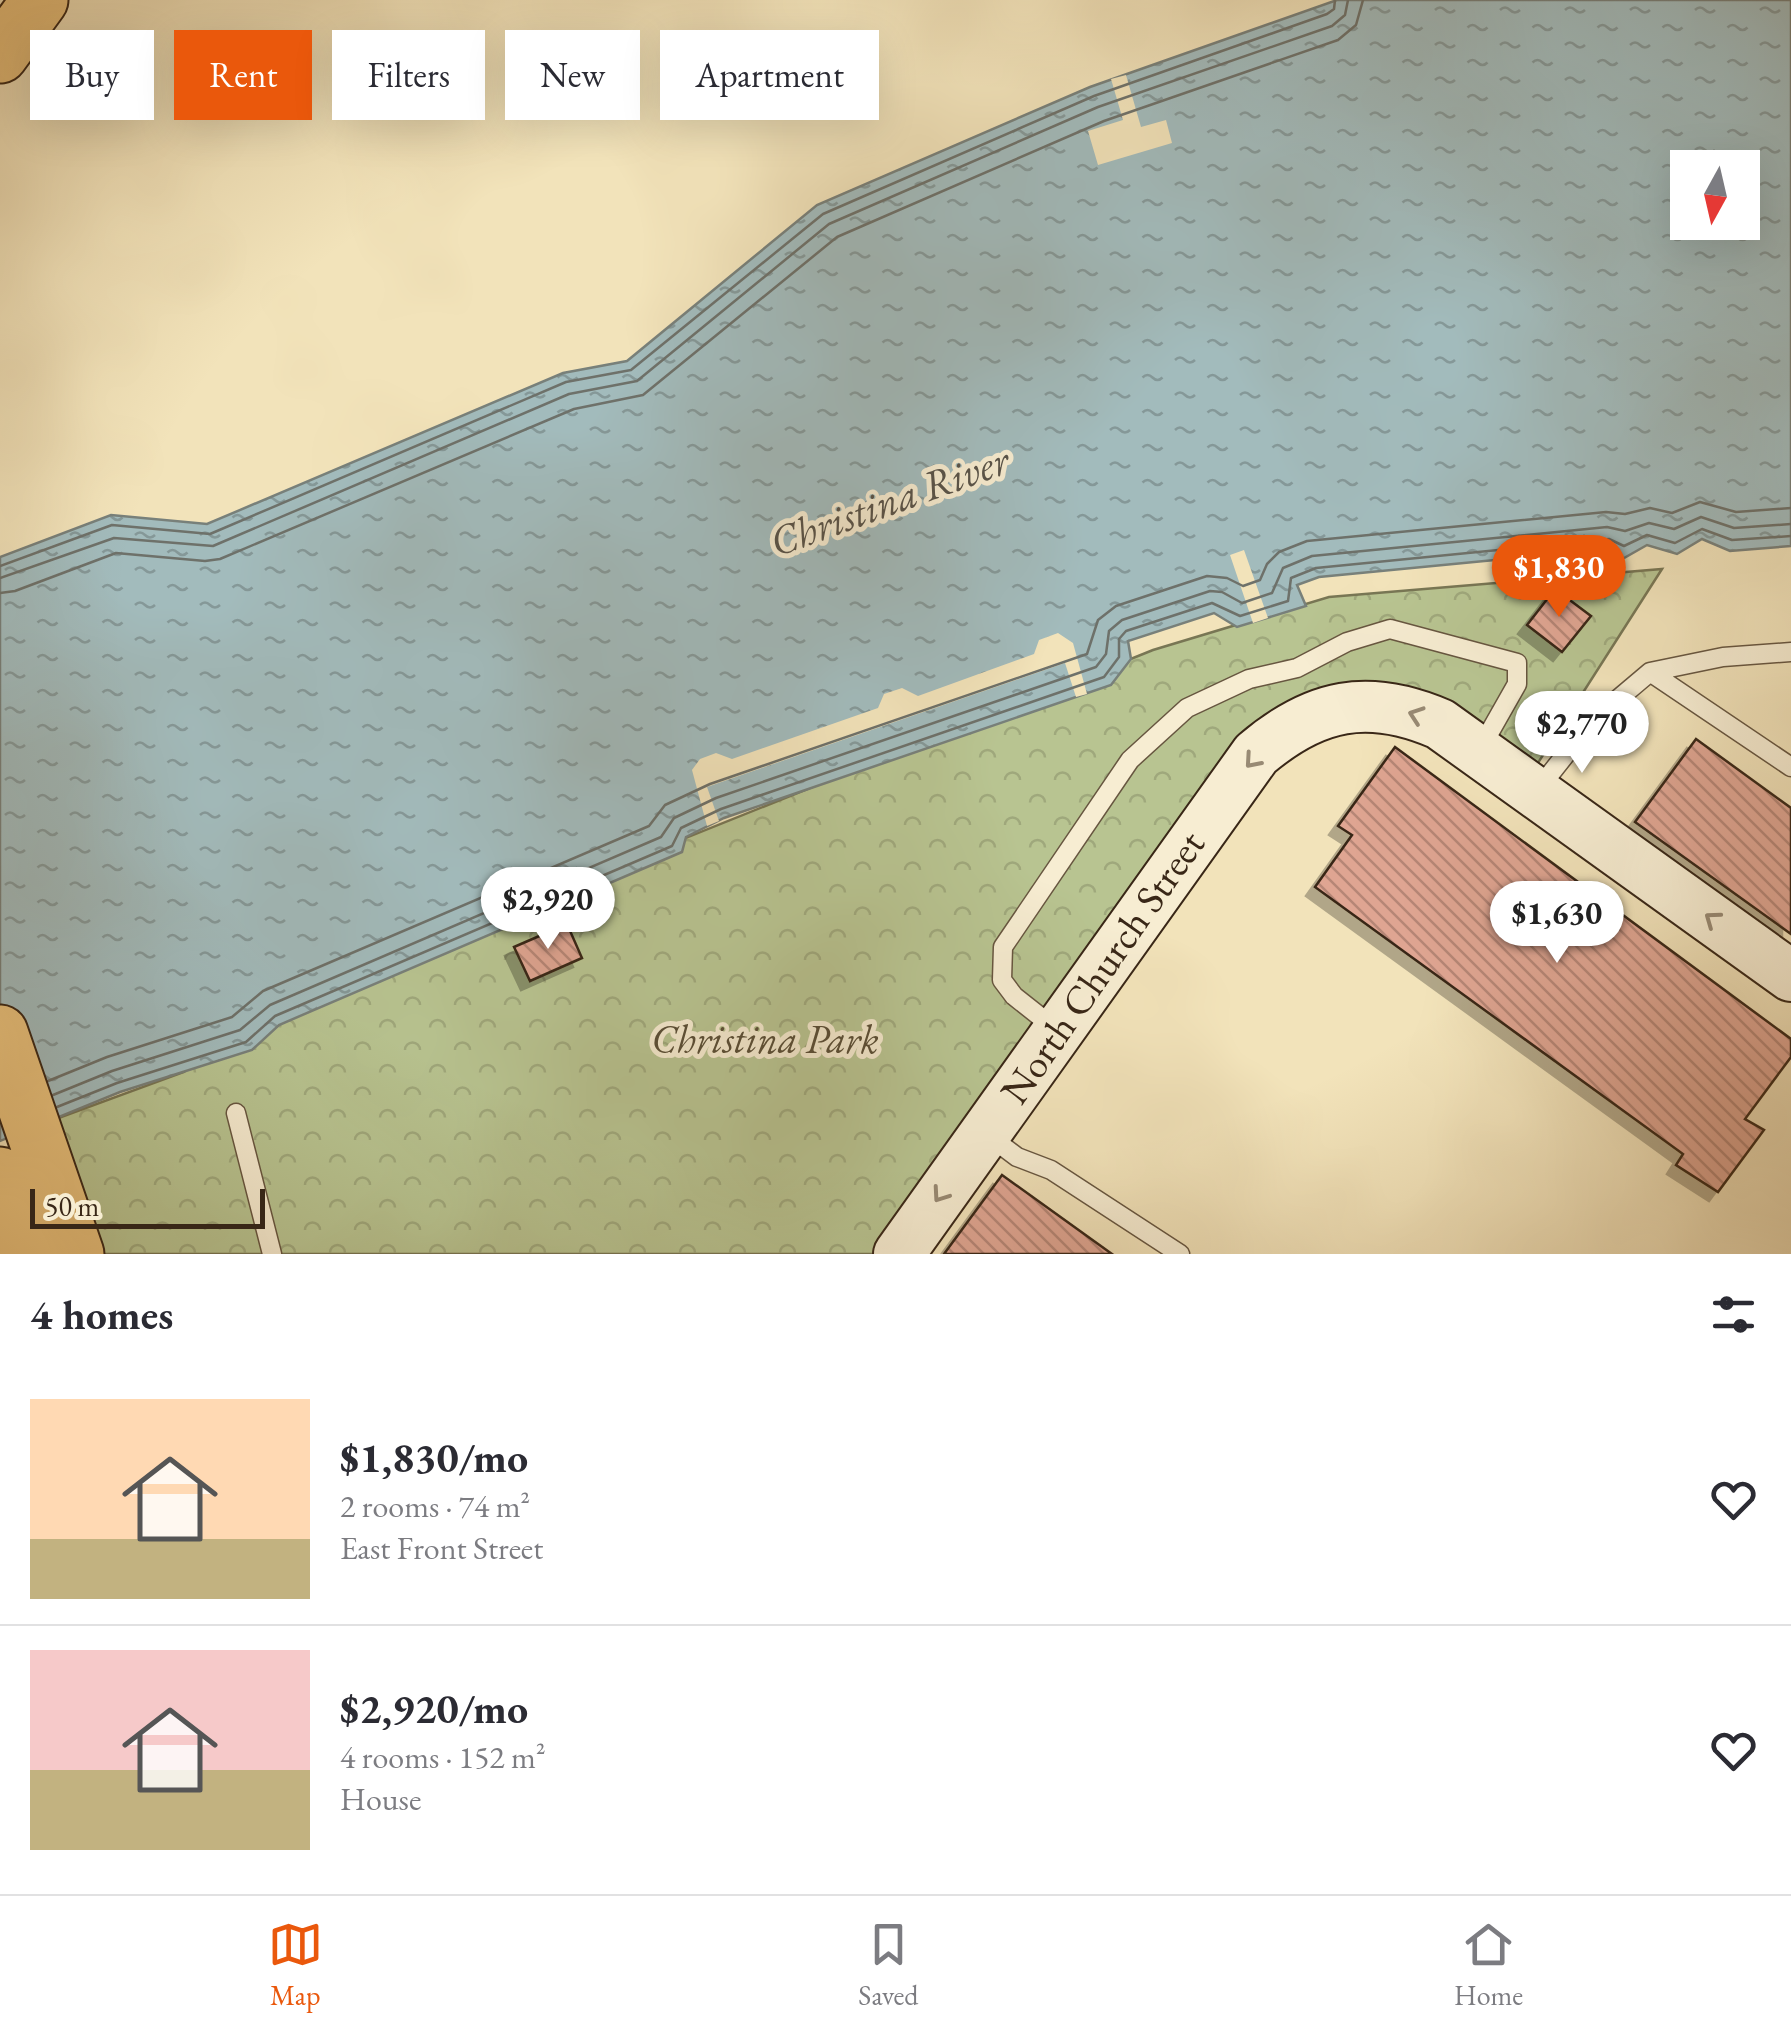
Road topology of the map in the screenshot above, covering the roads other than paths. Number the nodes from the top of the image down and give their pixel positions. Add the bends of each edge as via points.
1 (40, 0) edge
2 (0, 54) edge
3 (1791, 652) edge
4 (1650, 672) junction
5 (1479, 751) junction
6 (1791, 767) edge
7 (1536, 792) junction
8 (1791, 976) edge
9 (1057, 1030) junction
10 (0, 1033) edge
11 (236, 1113) dead end
12 (984, 1133) junction
13 (23, 1172) edge
14 (901, 1253) edge
15 (24, 1254) edge
16 (76, 1254) edge
17 (272, 1254) edge
18 (1180, 1254) edge

1 - 2 main road
3 - 4 lane
4 - 6 lane
4 - 7 lane via 1592,721
5 - 7 street
5 -> 9 street, North Church Street via 1440,724 1390,706 1332,710 1302,720 1256,754
5 - 9 lane via 1517,684 1517,663 1390,629 1187,708 1130,760 1003,947 1002,980
8 -> 7 street
9 - 12 street, North Church Street
10 - 13 main road
11 - 17 lane
12 -> 14 street, North Church Street
12 - 18 lane
13 - 15 main road
13 - 16 main road

